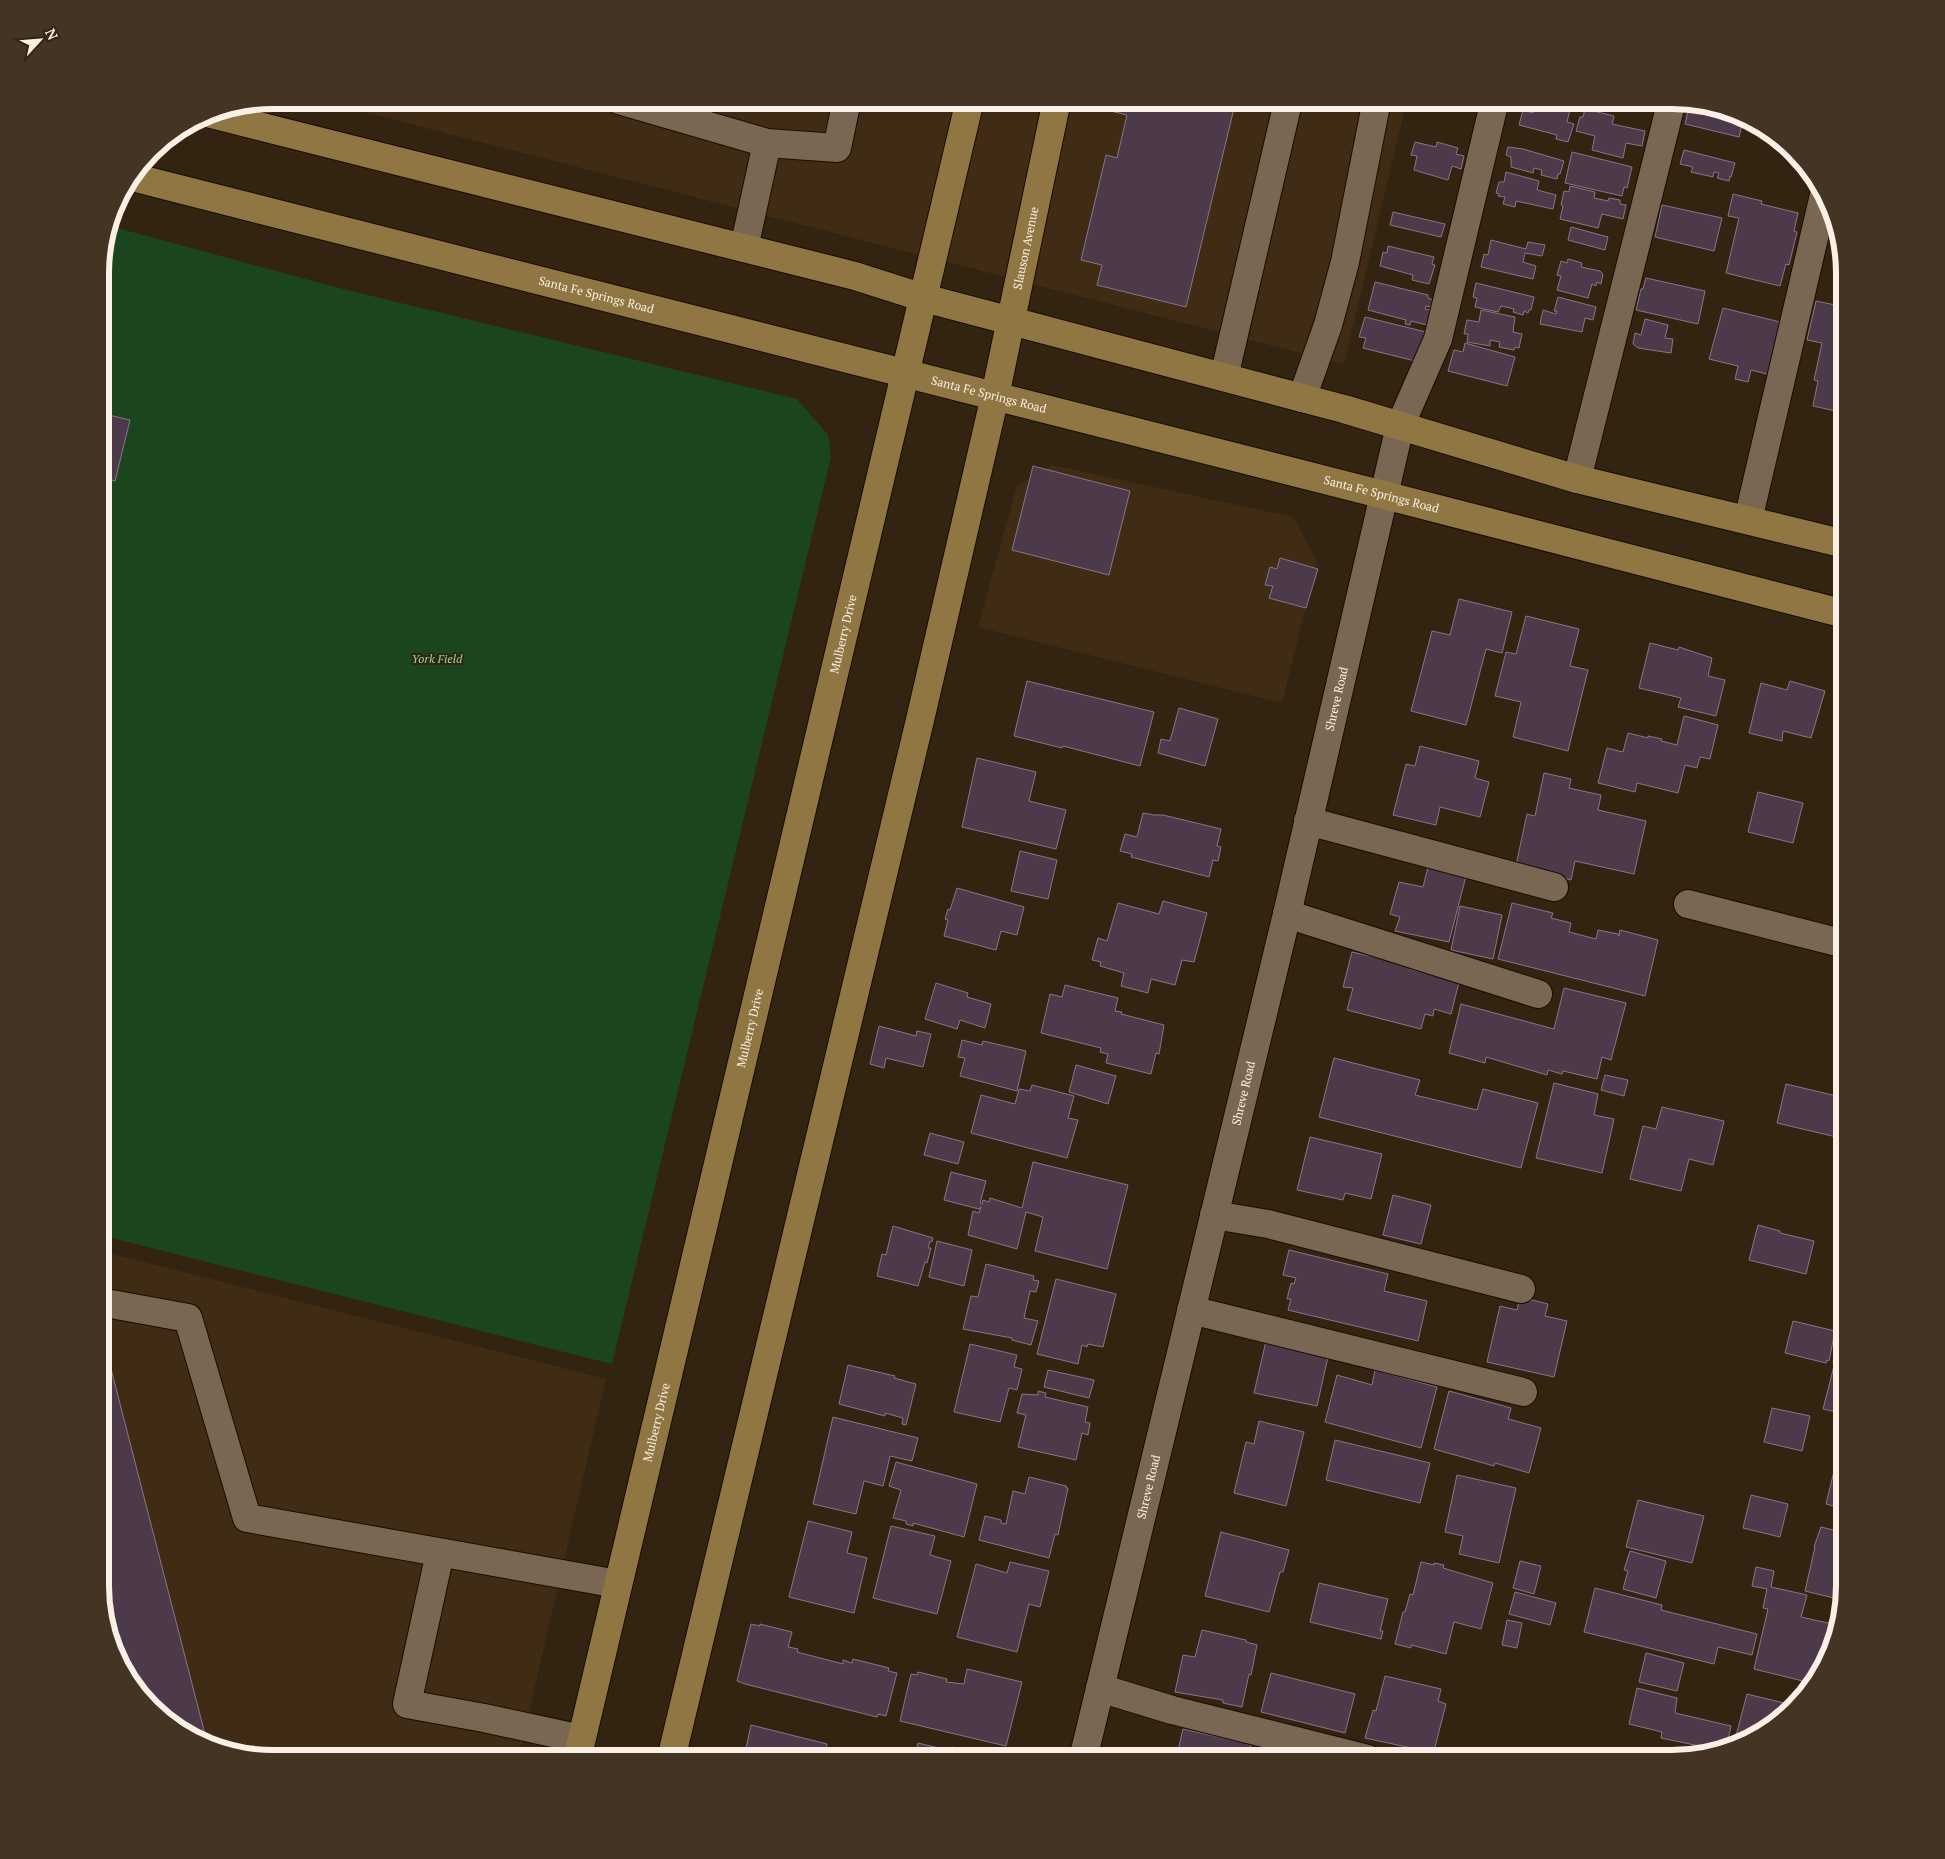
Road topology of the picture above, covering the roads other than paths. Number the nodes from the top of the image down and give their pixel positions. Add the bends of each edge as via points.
1 (651, 109) edge
2 (845, 109) edge
3 (968, 109) edge
4 (1055, 109) edge
5 (1286, 109) edge
6 (1375, 109) edge
7 (1493, 109) edge
8 (1670, 109) edge
9 (221, 117) edge
10 (767, 143) junction
11 (139, 179) edge
12 (1822, 205) edge
13 (744, 248) junction
14 (924, 298) junction
15 (1011, 320) junction
16 (906, 374) junction
17 (1224, 376) junction
18 (995, 396) junction
19 (1302, 398) junction
20 (1400, 426) junction
21 (1577, 479) junction
22 (1384, 495) junction
23 (1748, 520) junction
24 (1836, 542) edge
25 (1836, 612) edge
26 (1308, 821) junction
27 (1554, 887) dead end
28 (1688, 904) dead end
29 (1286, 914) junction
30 (1836, 942) edge
31 (1538, 994) dead end
32 (1214, 1215) junction
33 (1521, 1289) dead end
34 (109, 1304) edge
35 (1191, 1310) junction
36 (1523, 1392) dead end
37 (440, 1553) junction
38 (618, 1584) junction
39 (1100, 1688) junction
40 (579, 1749) edge
41 (673, 1750) edge
42 (1085, 1750) edge
43 (1332, 1750) edge

1 - 10 street
2 - 10 street via 837,148
3 - 14 main road
4 - 15 main road, Slauson Avenue
5 - 17 street
6 - 19 street via 1345,262 1328,325
7 - 20 street, Shreve Road via 1438,339
8 - 21 street
9 - 13 main road
10 - 13 street
11 - 16 main road, Santa Fe Springs Road
12 - 23 street
13 - 14 main road via 855,276
14 - 15 main road
14 - 16 main road, Mulberry Drive
15 - 17 main road
15 - 18 main road, Slauson Avenue
16 - 18 main road, Santa Fe Springs Road
16 - 38 main road, Mulberry Drive
17 - 19 main road
18 - 22 main road, Santa Fe Springs Road
18 - 41 main road
19 - 20 main road
20 - 21 main road
20 - 22 street, Shreve Road
21 - 23 main road
22 - 25 main road, Santa Fe Springs Road
22 - 26 street, Shreve Road
23 - 24 main road
26 - 27 street
26 - 29 street, Shreve Road
28 - 30 street
29 - 31 street
29 - 32 street, Shreve Road
32 - 33 street via 1268,1224
32 - 35 street, Shreve Road
34 - 37 street via 188,1318 247,1518
35 - 36 street
35 - 39 street, Shreve Road
37 - 38 street
37 - 40 street via 407,1704 484,1718
38 - 40 main road, Mulberry Drive
39 - 42 street, Shreve Road
39 - 43 street via 1172,1710

